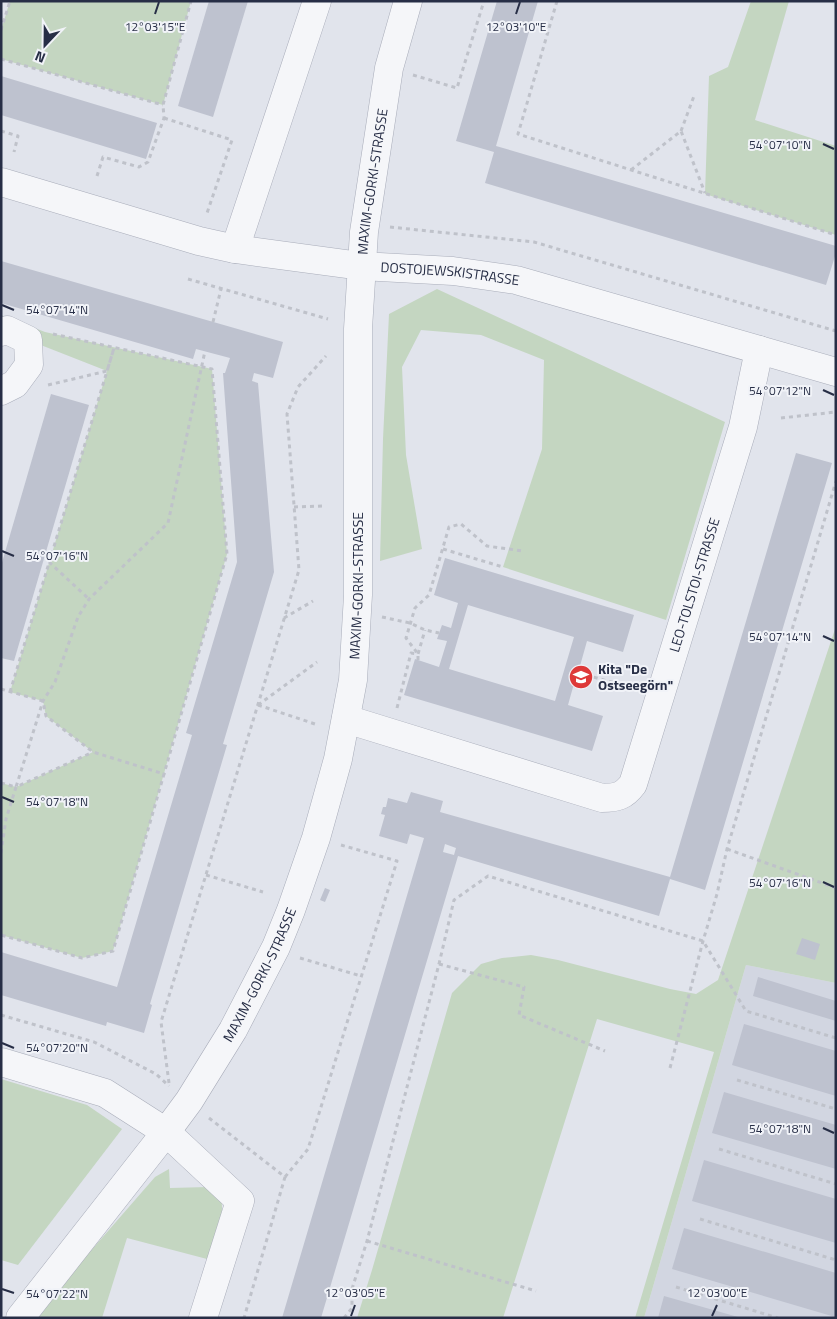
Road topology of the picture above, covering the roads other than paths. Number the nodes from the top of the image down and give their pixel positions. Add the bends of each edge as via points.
1 (317, 1) edge
2 (408, 1) edge
3 (1, 182) edge
4 (235, 249) junction
5 (361, 266) junction
6 (1, 332) edge
7 (759, 350) junction
8 (836, 372) edge
9 (1, 391) edge
10 (346, 719) junction
11 (1, 1062) edge
12 (166, 1132) junction
13 (20, 1318) edge
14 (203, 1318) edge

1 - 4 street
2 - 5 street, MAXIM-GORKI-STRASSE via 389,68
3 - 4 street, DOSTOJEWSKISTRASSE
4 - 5 street, DOSTOJEWSKISTRASSE
5 - 7 street, DOSTOJEWSKISTRASSE via 453,271 516,280
5 - 10 street, MAXIM-GORKI-STRASSE via 358,595 353,680
6 - 9 street via 7,330 28,340 29,365 15,384
7 - 8 street, DOSTOJEWSKISTRASSE
7 - 10 street, LEO-TOLSTOI-STRASSE via 743,427 633,784 627,793 617,798 602,798
10 - 12 street, MAXIM-GORKI-STRASSE via 316,838 276,947 233,1030
11 - 12 street via 105,1093
12 - 13 street, MAXIM-GORKI-STRASSE
12 - 14 street via 240,1201

